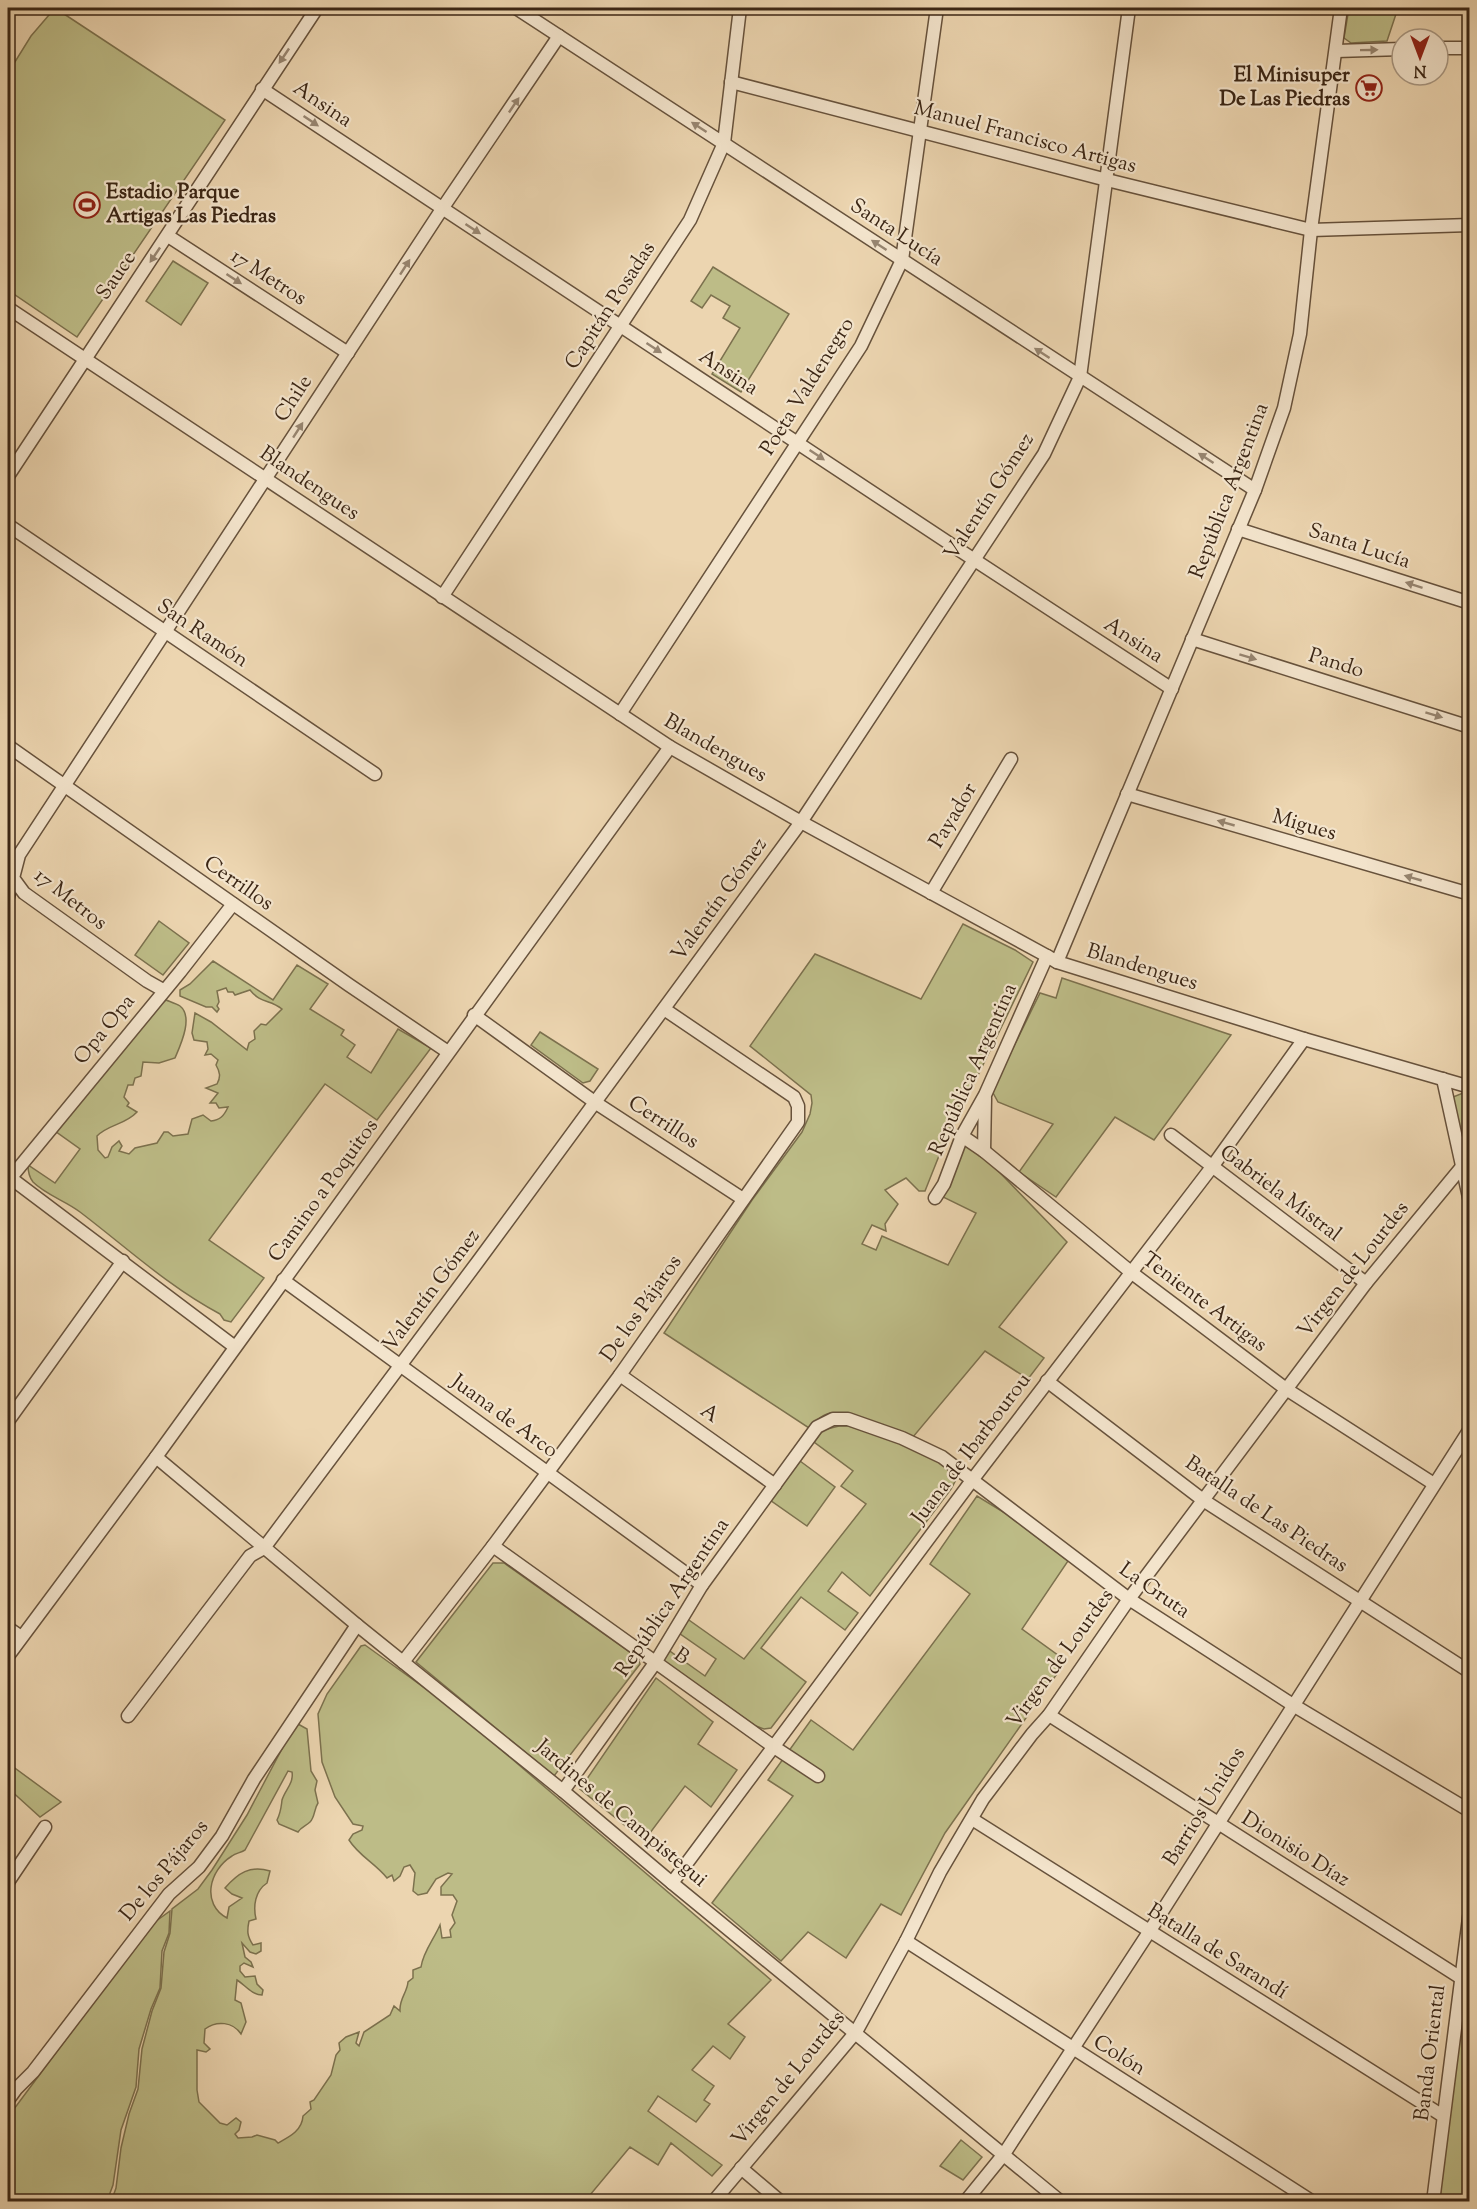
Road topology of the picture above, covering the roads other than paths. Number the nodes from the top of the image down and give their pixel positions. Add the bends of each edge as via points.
1 (317, 8) edge
2 (516, 8) edge
3 (740, 8) edge
4 (937, 8) edge
5 (1129, 8) edge
6 (1341, 8) edge
7 (559, 36) junction
8 (1450, 48) edge
9 (1470, 48) edge
10 (1390, 49) edge
11 (1336, 51) junction
12 (730, 82) junction
13 (262, 89) junction
14 (920, 131) junction
15 (724, 143) junction
16 (1107, 180) junction
17 (442, 209) junction
18 (1470, 225) edge
19 (1311, 230) junction
20 (168, 236) junction
21 (902, 260) junction
22 (8, 308) edge
23 (621, 326) junction
24 (348, 353) junction
25 (85, 359) junction
26 (1080, 377) junction
27 (797, 442) junction
28 (8, 476) edge
29 (266, 478) junction
30 (1255, 490) junction
31 (8, 525) edge
32 (1238, 529) junction
33 (973, 560) junction
34 (442, 597) junction
35 (1470, 603) edge
36 (164, 632) junction
37 (1192, 639) junction
38 (1172, 689) junction
39 (620, 714) junction
40 (1470, 727) edge
41 (8, 747) edge
42 (670, 747) junction
43 (1011, 759) dead end
44 (375, 774) dead end
45 (63, 784) junction
46 (1127, 794) junction
47 (801, 822) junction
48 (13, 878) junction
49 (930, 893) junction
50 (1470, 894) edge
51 (8, 897) edge
52 (233, 904) junction
53 (1052, 959) junction
54 (163, 990) junction
55 (664, 1009) junction
56 (474, 1015) junction
57 (1304, 1039) junction
58 (448, 1052) junction
59 (1443, 1079) junction
60 (1470, 1087) edge
61 (985, 1095) junction
62 (596, 1103) junction
63 (962, 1136) junction
64 (1171, 1136) dead end
65 (984, 1151) junction
66 (1465, 1161) edge
67 (1212, 1167) junction
68 (8, 1178) edge
69 (935, 1198) dead end
70 (743, 1199) junction
71 (1470, 1202) edge
72 (123, 1261) junction
73 (1132, 1273) junction
74 (283, 1280) junction
75 (1366, 1283) junction
76 (235, 1347) junction
77 (401, 1365) junction
78 (620, 1375) junction
79 (1047, 1381) junction
80 (1286, 1389) junction
81 (8, 1421) edge
82 (817, 1427) joint
83 (1470, 1429) edge
84 (156, 1457) junction
85 (547, 1472) junction
86 (973, 1479) junction
87 (1434, 1484) junction
88 (775, 1485) junction
89 (1203, 1500) junction
90 (493, 1546) junction
91 (264, 1548) junction
92 (702, 1585) junction
93 (1129, 1599) junction
94 (1359, 1601) junction
95 (357, 1625) junction
96 (8, 1628) edge
97 (21, 1637) junction
98 (8, 1656) edge
99 (403, 1662) junction
100 (655, 1663) junction
101 (1470, 1672) edge
102 (1293, 1705) junction
103 (1049, 1715) junction
104 (128, 1716) dead end
105 (774, 1747) junction
106 (818, 1776) dead end
107 (562, 1791) junction
108 (1470, 1811) edge
109 (972, 1819) junction
110 (1217, 1824) junction
111 (45, 1827) dead end
112 (8, 1882) edge
113 (672, 1883) junction
114 (1470, 1910) edge
115 (1149, 1932) junction
116 (906, 1941) junction
117 (1461, 1978) junction
118 (856, 2032) junction
119 (1072, 2049) junction
120 (12, 2085) edge
121 (8, 2100) edge
122 (1443, 2116) junction
123 (1004, 2154) junction
124 (741, 2168) junction
125 (713, 2202) edge
126 (781, 2202) edge
127 (965, 2202) edge
128 (1061, 2202) edge
129 (1313, 2202) edge
130 (1433, 2202) edge

1 -> 13 street, Sauce
2 - 7 street, Santa Lucía
3 - 12 street, Capitán Posadas
4 - 14 street, Poeta Valdenegro
5 - 16 street, Valentín Gómez
6 - 11 street, República Argentina
15 -> 7 street, Santa Lucía
17 -> 7 street, Chile
8 - 9 street
11 -> 10 street
11 - 19 street, República Argentina
12 - 14 street, Manuel Francisco Artigas
12 - 15 street, Capitán Posadas
13 -> 17 street, Ansina
13 - 20 street, Sauce
14 - 16 street, Manuel Francisco Artigas
14 - 21 street, Poeta Valdenegro
21 -> 15 street, Santa Lucía
15 - 23 street, Capitán Posadas via 690,220
16 - 19 street, Manuel Francisco Artigas
16 - 26 street, Valentín Gómez
17 -> 23 street, Ansina
24 -> 17 street, Chile
18 - 19 street, Manuel Francisco Artigas
19 - 30 street, República Argentina via 1298,345 1284,408
20 -> 24 street, 17 Metros
20 -> 25 street, Sauce
26 -> 21 street, Santa Lucía
21 - 27 street, Poeta Valdenegro via 861,346
22 - 25 street, Blandengues
23 -> 27 street, Ansina
23 - 34 street, Capitán Posadas
29 -> 24 street, Chile
25 - 28 street, Sauce
25 - 29 street, Blandengues
30 -> 26 street, Santa Lucía
26 - 33 street, Valentín Gómez via 1044,454
27 -> 33 street, Ansina
27 - 39 street, Poeta Valdenegro
29 - 34 street, Blandengues
29 - 36 street, Chile
30 - 32 street, República Argentina
31 - 36 street, San Ramón
35 -> 32 street, Santa Lucía
32 - 37 street, República Argentina
33 - 38 street, Ansina
33 - 47 street, Valentín Gómez
34 - 39 street, Blandengues
36 - 44 street, San Ramón
36 - 45 street, Chile
37 - 38 street, República Argentina
37 -> 40 street, Pando
38 - 46 street, República Argentina
39 - 42 street, Blandengues
41 - 45 street, Cerrillos
42 - 47 street, Blandengues
42 - 56 street, Camino a Poquitos
43 - 49 street, Payador
45 - 48 street, 17 Metros via 19,855
45 - 52 street, Cerrillos
50 -> 46 street, Migues
46 - 53 street, República Argentina
47 - 49 street, Blandengues
47 - 55 street, Valentín Gómez
48 - 51 street
48 - 54 street, 17 Metros via 24,893
49 - 53 street, Blandengues
52 - 54 street, Opa Opa
52 - 58 street, Cerrillos
53 - 57 street, Blandengues
53 - 61 street, República Argentina
54 - 68 street, Opa Opa
55 - 62 street, Valentín Gómez
55 - 70 street, De los Pájaros via 794,1097 798,1106 794,1129
56 - 58 street, Camino a Poquitos
56 - 62 street, Cerrillos
57 - 59 street, Blandengues
57 - 67 street, Juana de Ibarbourou
58 - 74 street, Camino a Poquitos
59 - 60 street, Blandengues
59 - 66 street
61 - 63 street, República Argentina
61 - 65 street
62 - 70 street, Cerrillos
62 - 77 street, Valentín Gómez
63 - 65 street, Teniente Artigas
63 - 69 street, República Argentina
64 - 67 street, Gabriela Mistral
65 - 73 street, Teniente Artigas
66 - 71 street
66 - 75 street, Virgen de Lourdes
67 - 73 street, Juana de Ibarbourou
67 - 75 street, Gabriela Mistral
68 - 72 street
70 - 78 street, De los Pájaros
72 - 76 street
72 - 81 street
73 - 79 street, Juana de Ibarbourou
73 - 80 street, Teniente Artigas
74 - 76 street, Camino a Poquitos
74 - 77 street, Juana de Arco
75 - 80 street, Virgen de Lourdes
76 - 84 street, Camino a Poquitos
77 - 85 street, Juana de Arco
77 - 91 street, Valentín Gómez
78 - 85 street, De los Pájaros
78 - 88 street, A
79 - 86 street, Juana de Ibarbourou
79 - 89 street, Batalla de Las Piedras
80 - 87 street, Teniente Artigas
80 - 89 street, Virgen de Lourdes
82 - 86 street, La Gruta via 833,1419 848,1419 942,1457
82 - 88 street, República Argentina
83 - 87 street, Barrios Unidos
84 - 91 street, Jardines de Campistegui
84 - 97 street, Camino a Poquitos
85 - 90 street, De los Pájaros
85 - 92 street, Juana de Arco
86 - 93 street, La Gruta
86 - 105 street, Juana de Ibarbourou
87 - 94 street, Barrios Unidos
88 - 92 street, República Argentina
89 - 93 street, Virgen de Lourdes
89 - 94 street, Batalla de Las Piedras
90 - 99 street, De los Pájaros
90 - 100 street, B
91 - 95 street, Jardines de Campistegui
91 - 104 street, Valentín Gómez via 250,1556
92 - 100 street, República Argentina
93 - 102 street, La Gruta
93 - 103 street, Virgen de Lourdes
94 - 101 street, Batalla de Las Piedras
94 - 102 street, Barrios Unidos
95 - 99 street, Jardines de Campistegui
95 - 120 street, De los Pájaros via 199,1867 169,1894 33,2072
96 - 97 street
97 - 98 street, Camino a Poquitos
99 - 107 street, Jardines de Campistegui
100 - 105 street, B
100 - 107 street, República Argentina
102 - 108 street, La Gruta
102 - 110 street, Barrios Unidos
103 - 109 street, Virgen de Lourdes via 983,1799
103 - 110 street, Dionisio Díaz
105 - 106 street, B
105 - 113 street, Juana de Ibarbourou
107 - 113 street, Jardines de Campistegui
109 - 115 street, Batalla de Sarandí
109 - 116 street, Virgen de Lourdes
110 - 115 street, Barrios Unidos
110 - 117 street, Dionisio Díaz
111 - 112 street
113 - 118 street, Jardines de Campistegui
114 - 117 street, Banda Oriental
115 - 119 street, Barrios Unidos
115 - 122 street, Batalla de Sarandí
116 - 118 street, Virgen de Lourdes
116 - 119 street, Colón
117 - 122 street, Banda Oriental
118 - 123 street, Jardines de Campistegui
118 - 124 street, Virgen de Lourdes
119 - 123 street, Barrios Unidos
119 - 129 street, Colón
120 - 121 street, De los Pájaros
122 - 130 street, Banda Oriental
123 - 127 street, Barrios Unidos
123 - 128 street, Jardines de Campistegui
124 - 125 street, Virgen de Lourdes
124 - 126 street

